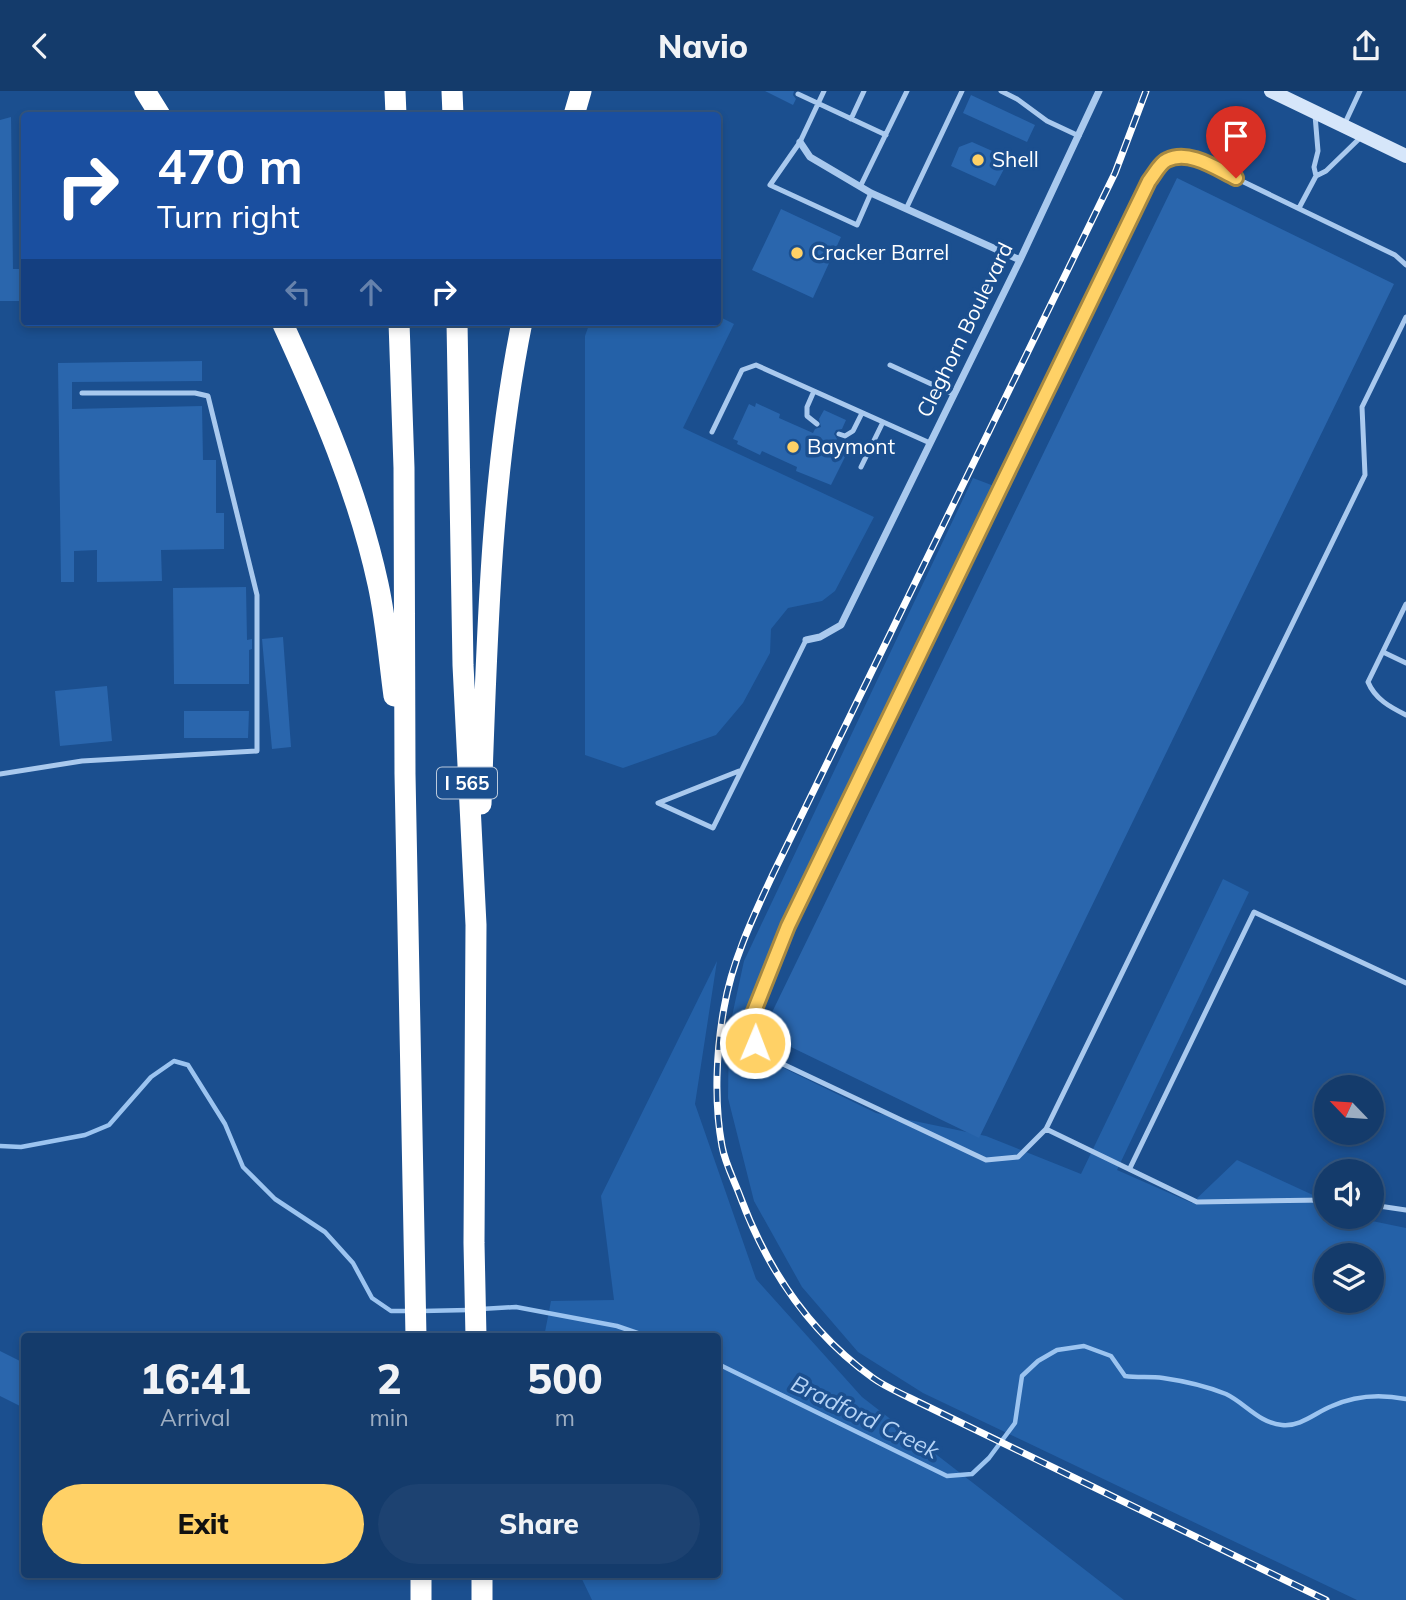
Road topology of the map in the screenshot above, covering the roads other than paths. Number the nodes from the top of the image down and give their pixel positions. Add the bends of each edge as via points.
1 (145, 91) edge
2 (395, 91) edge
3 (452, 91) edge
4 (581, 91) edge
5 (824, 91) edge
6 (864, 91) edge
7 (907, 91) edge
8 (962, 91) edge
9 (1001, 91) edge
10 (1099, 91) edge
11 (1271, 91) edge
12 (1360, 91) edge
13 (798, 94) dead end
14 (818, 103) junction
15 (158, 112) edge
16 (396, 112) edge
17 (453, 112) edge
18 (575, 112) edge
19 (1315, 112) junction
20 (850, 118) junction
21 (1343, 126) junction
22 (886, 135) junction
23 (1363, 135) junction
24 (1079, 136) junction
25 (800, 142) junction
26 (1406, 156) edge
27 (1316, 176) junction
28 (860, 187) junction
29 (871, 193) junction
30 (1299, 208) junction
31 (906, 209) junction
32 (1020, 260) junction
33 (1406, 265) edge
34 (1406, 317) edge
35 (284, 326) edge
36 (399, 326) edge
37 (457, 326) edge
38 (521, 326) edge
39 (890, 365) dead end
40 (814, 391) junction
41 (82, 393) dead end
42 (953, 394) junction
43 (862, 413) junction
44 (883, 422) junction
45 (817, 424) dead end
46 (712, 432) dead end
47 (839, 434) dead end
48 (930, 443) junction
49 (861, 467) dead end
50 (1406, 604) edge
51 (806, 641) joint
52 (1382, 652) junction
53 (1406, 663) edge
54 (1406, 715) edge
55 (740, 771) junction
56 (0, 774) edge
57 (405, 774) junction
58 (476, 925) junction
59 (1406, 983) edge
60 (1046, 1129) junction
61 (1130, 1168) junction
62 (1314, 1200) edge
63 (1384, 1207) edge
64 (1406, 1210) edge
65 (416, 1333) edge
66 (476, 1333) edge
67 (421, 1578) edge
68 (482, 1578) edge
69 (421, 1600) edge
70 (482, 1600) edge

1 - 15 highway
2 - 16 highway
3 - 17 highway
4 - 18 highway
5 - 14 lane
6 - 20 lane
7 - 22 lane
8 - 31 lane
9 - 24 lane
10 - 24 street, Cleghorn Boulevard
11 - 19 main road
12 - 21 lane
13 - 14 lane
14 - 20 lane
14 - 25 lane
19 - 21 main road
19 - 27 lane
20 - 22 lane
21 - 23 main road
22 - 28 lane
23 - 26 main road
23 - 27 lane
24 - 32 street, Cleghorn Boulevard
25 - 28 street via 810,157
25 - 29 lane via 770,185 857,225
27 - 30 lane
28 - 29 street
29 - 31 street
30 - 33 lane via 1395,255
30 - 60 lane via 1194,158 1166,160 1149,181 788,926 749,1024 755,1043 770,1058 986,1160 1018,1157
31 - 32 street
32 - 42 street, Cleghorn Boulevard
34 - 60 lane via 1362,407 1364,475
35 - 57 highway via 324,413 358,506 378,586
36 - 57 highway
37 - 58 highway, I 565 via 463,665
38 - 58 highway via 494,519
39 - 42 lane
40 - 43 lane
40 - 45 lane via 807,416
40 - 46 lane via 756,365 742,370
41 - 56 lane via 208,396 257,596 257,751 82,761
42 - 48 street, Cleghorn Boulevard
43 - 44 lane
43 - 47 lane via 853,431
44 - 48 lane
44 - 49 lane
48 - 51 street, Cleghorn Boulevard via 841,625
50 - 52 lane
51 - 55 lane
52 - 53 lane
52 - 54 lane via 1368,682 1373,694
55 - 55 lane via 728,775 658,803 713,828
57 - 65 highway
58 - 66 highway, I 565
59 - 61 lane via 1254,912
60 - 61 lane
61 - 62 lane via 1197,1202
63 - 64 lane
67 - 69 highway
68 - 70 highway

